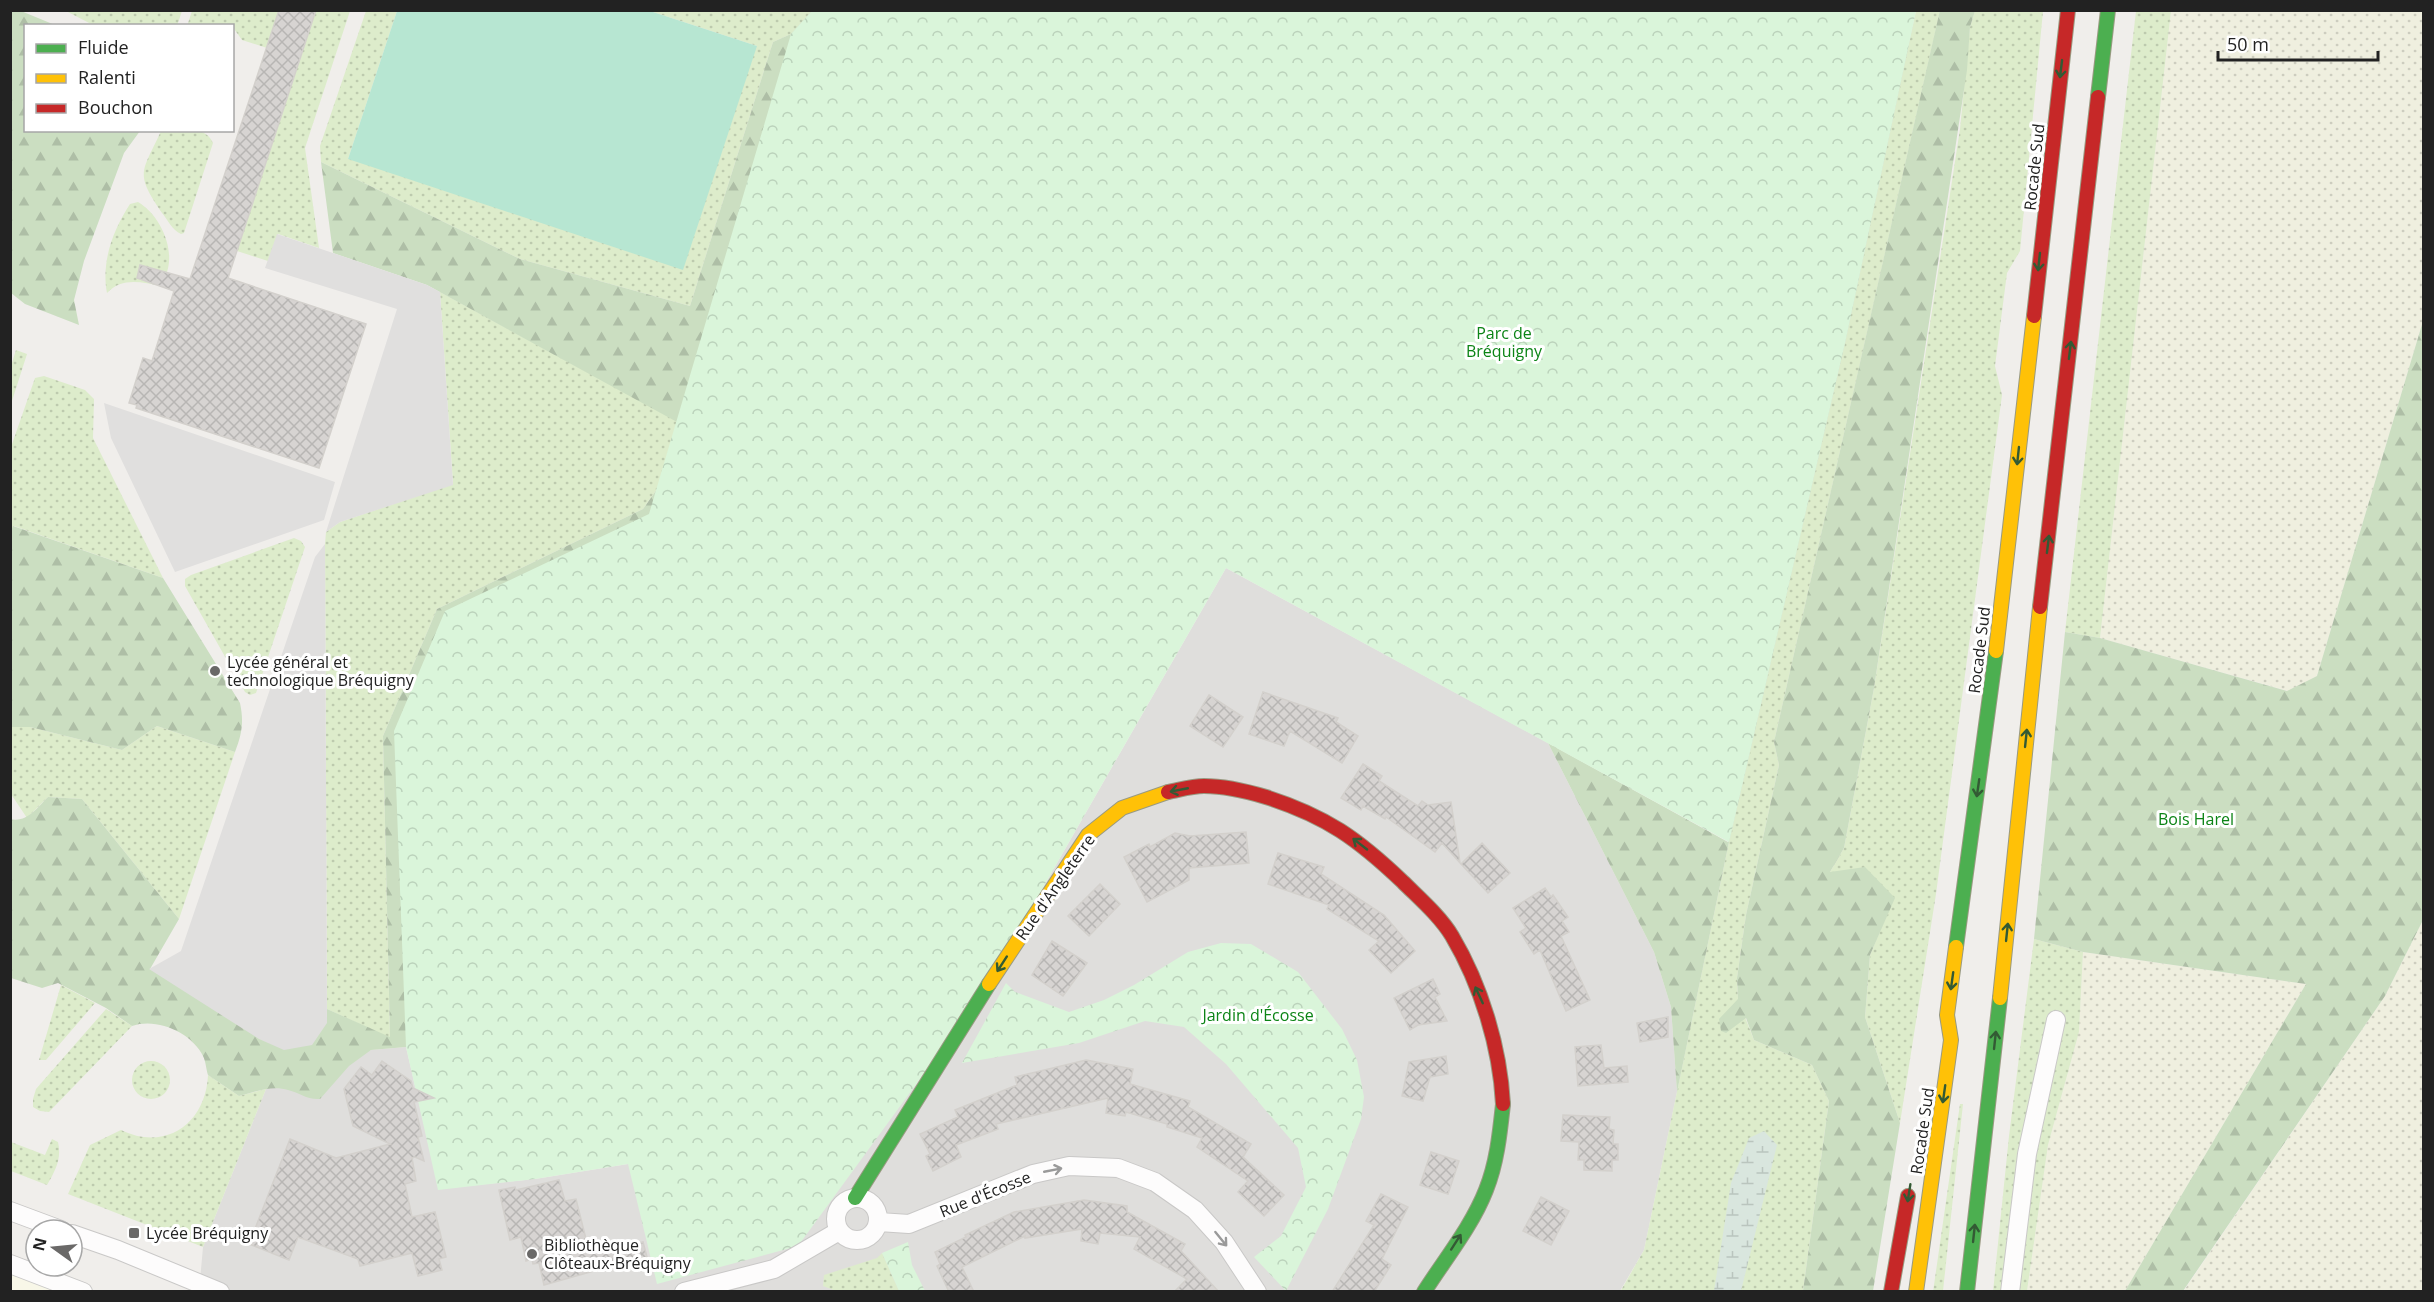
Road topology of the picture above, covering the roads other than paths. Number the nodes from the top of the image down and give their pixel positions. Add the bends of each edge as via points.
1 (2068, 10) edge
2 (2108, 10) edge
3 (1947, 1015) junction
4 (2056, 1020) dead end
5 (1938, 1030) dead end
6 (1910, 1183) dead end
7 (855, 1198) junction
8 (10, 1211) edge
9 (29, 1218) edge
10 (879, 1222) junction
11 (839, 1231) junction
12 (84, 1238) edge
13 (10, 1264) edge
14 (83, 1292) edge
15 (220, 1292) edge
16 (684, 1292) edge
17 (1257, 1292) edge
18 (1424, 1292) edge
19 (1891, 1292) edge
20 (1916, 1292) edge
21 (1967, 1292) edge
22 (2010, 1292) edge

1 -> 3 main road, Rocade Sud via 1994,668
21 -> 2 main road
3 - 5 main road
3 -> 20 main road, Rocade Sud via 1951,1040
4 - 22 street via 2027,1154
6 -> 19 main road
7 - 10 street via 875,1207
7 - 11 street via 846,1200 836,1214
18 -> 7 main road, Rue d'Angleterre via 1475,1212 1494,1166 1503,1105 1501,1069 1483,1003 1451,935 1380,860 1344,831 1302,808 1244,790 1203,786 1164,793 1122,808 1088,836 982,994
8 - 9 street
10 - 11 street via 876,1230 862,1240 853,1240
10 -> 17 street, Rue d'Écosse via 909,1224 1033,1174 1069,1166 1118,1168 1155,1182 1195,1210 1224,1242
11 - 16 street via 774,1269
12 - 15 street
13 - 14 street

